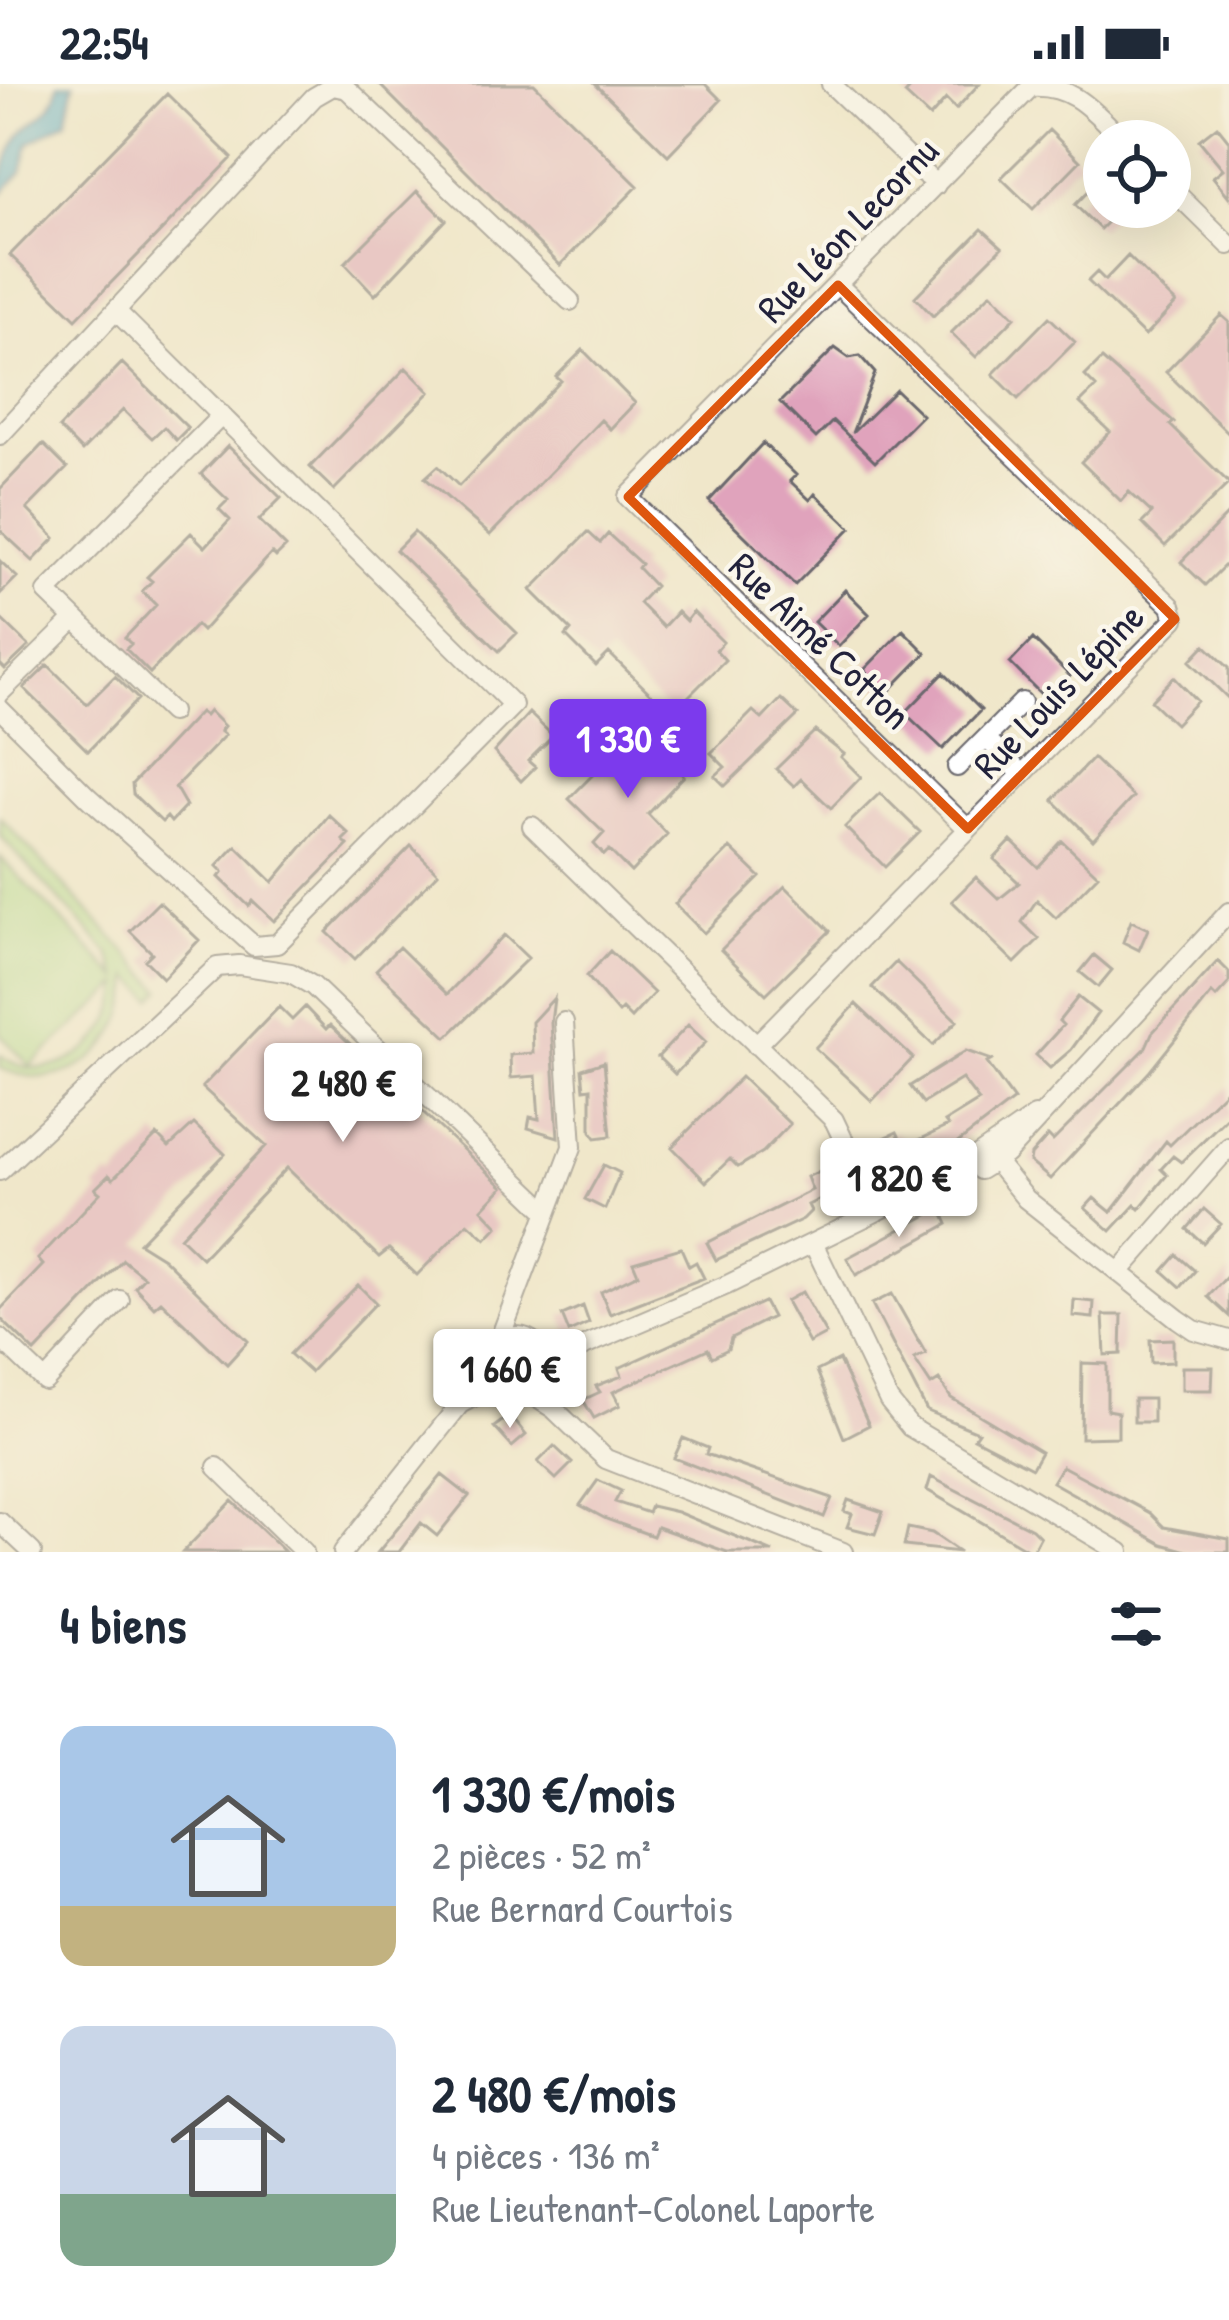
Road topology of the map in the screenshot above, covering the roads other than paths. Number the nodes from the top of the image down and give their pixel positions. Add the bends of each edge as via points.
1 (831, 84) edge
2 (1103, 120) edge
3 (936, 184) junction
4 (1191, 207) edge
5 (1229, 244) edge
6 (838, 285) junction
7 (570, 301) dead end
8 (117, 312) junction
9 (221, 415) junction
10 (0, 435) edge
11 (628, 497) joint
12 (75, 619) junction
13 (0, 693) edge
14 (1022, 702) dead end
15 (0, 710) edge
16 (171, 712) dead end
17 (987, 739) junction
18 (958, 766) dead end
19 (1022, 774) junction
20 (532, 826) dead end
21 (968, 829) junction
22 (1229, 912) edge
23 (564, 1022) dead end
24 (756, 1045) junction
25 (1229, 1148) edge
26 (992, 1157) junction
27 (0, 1172) edge
28 (956, 1176) junction
29 (1026, 1199) junction
30 (547, 1211) junction
31 (877, 1211) junction
32 (813, 1243) junction
33 (1119, 1272) junction
34 (512, 1298) junction
35 (120, 1300) dead end
36 (0, 1338) edge
37 (1229, 1340) edge
38 (530, 1341) junction
39 (495, 1349) junction
40 (568, 1353) junction
41 (539, 1373) junction
42 (515, 1386) junction
43 (460, 1404) junction
44 (554, 1408) junction
45 (217, 1467) dead end
46 (0, 1522) edge
47 (345, 1550) edge
48 (32, 1552) edge
49 (304, 1552) edge
50 (843, 1552) edge
51 (1120, 1552) edge

1 - 3 street
2 - 3 street, Rue Léon Lecornu via 1075,93 1054,84 1031,87
3 - 6 street, Rue Léon Lecornu
4 - 5 street
6 - 11 street, Rue Léon Lecornu
6 - 19 street, Rue Louis Lépine via 1171,606 1175,619
7 - 8 street via 346,89 333,86 314,97
8 - 9 street
8 - 10 street
9 - 12 street via 47,592
9 - 15 street via 513,705 277,944 254,946
11 - 21 street, Rue Aimé Cotton
12 - 13 street
12 - 16 street
14 - 17 street
17 - 18 street
17 - 19 street
19 - 21 street, Rue Louis Lépine
20 - 24 street
21 - 24 street, Rue Louis Lépine
22 - 26 street
23 - 30 street via 572,1147
24 - 31 street via 834,1120
25 - 33 street
26 - 28 street
26 - 29 street
27 - 30 street via 181,997 217,968 239,965 291,973 313,986
28 - 29 street
28 - 31 street
29 - 33 street
30 - 34 street
31 - 32 street
32 - 40 street
32 - 51 street via 889,1401 910,1427
33 - 37 street via 1194,1330
34 - 38 street
34 - 39 street
35 - 36 street via 45,1381
38 - 39 street via 512,1336
38 - 40 street
38 - 41 street via 542,1358
39 - 42 street via 493,1370
39 - 43 street
40 - 41 street
41 - 42 street
41 - 44 street
42 - 43 street
42 - 44 street
43 - 47 street
44 - 50 street via 606,1459
45 - 49 street
46 - 48 street

